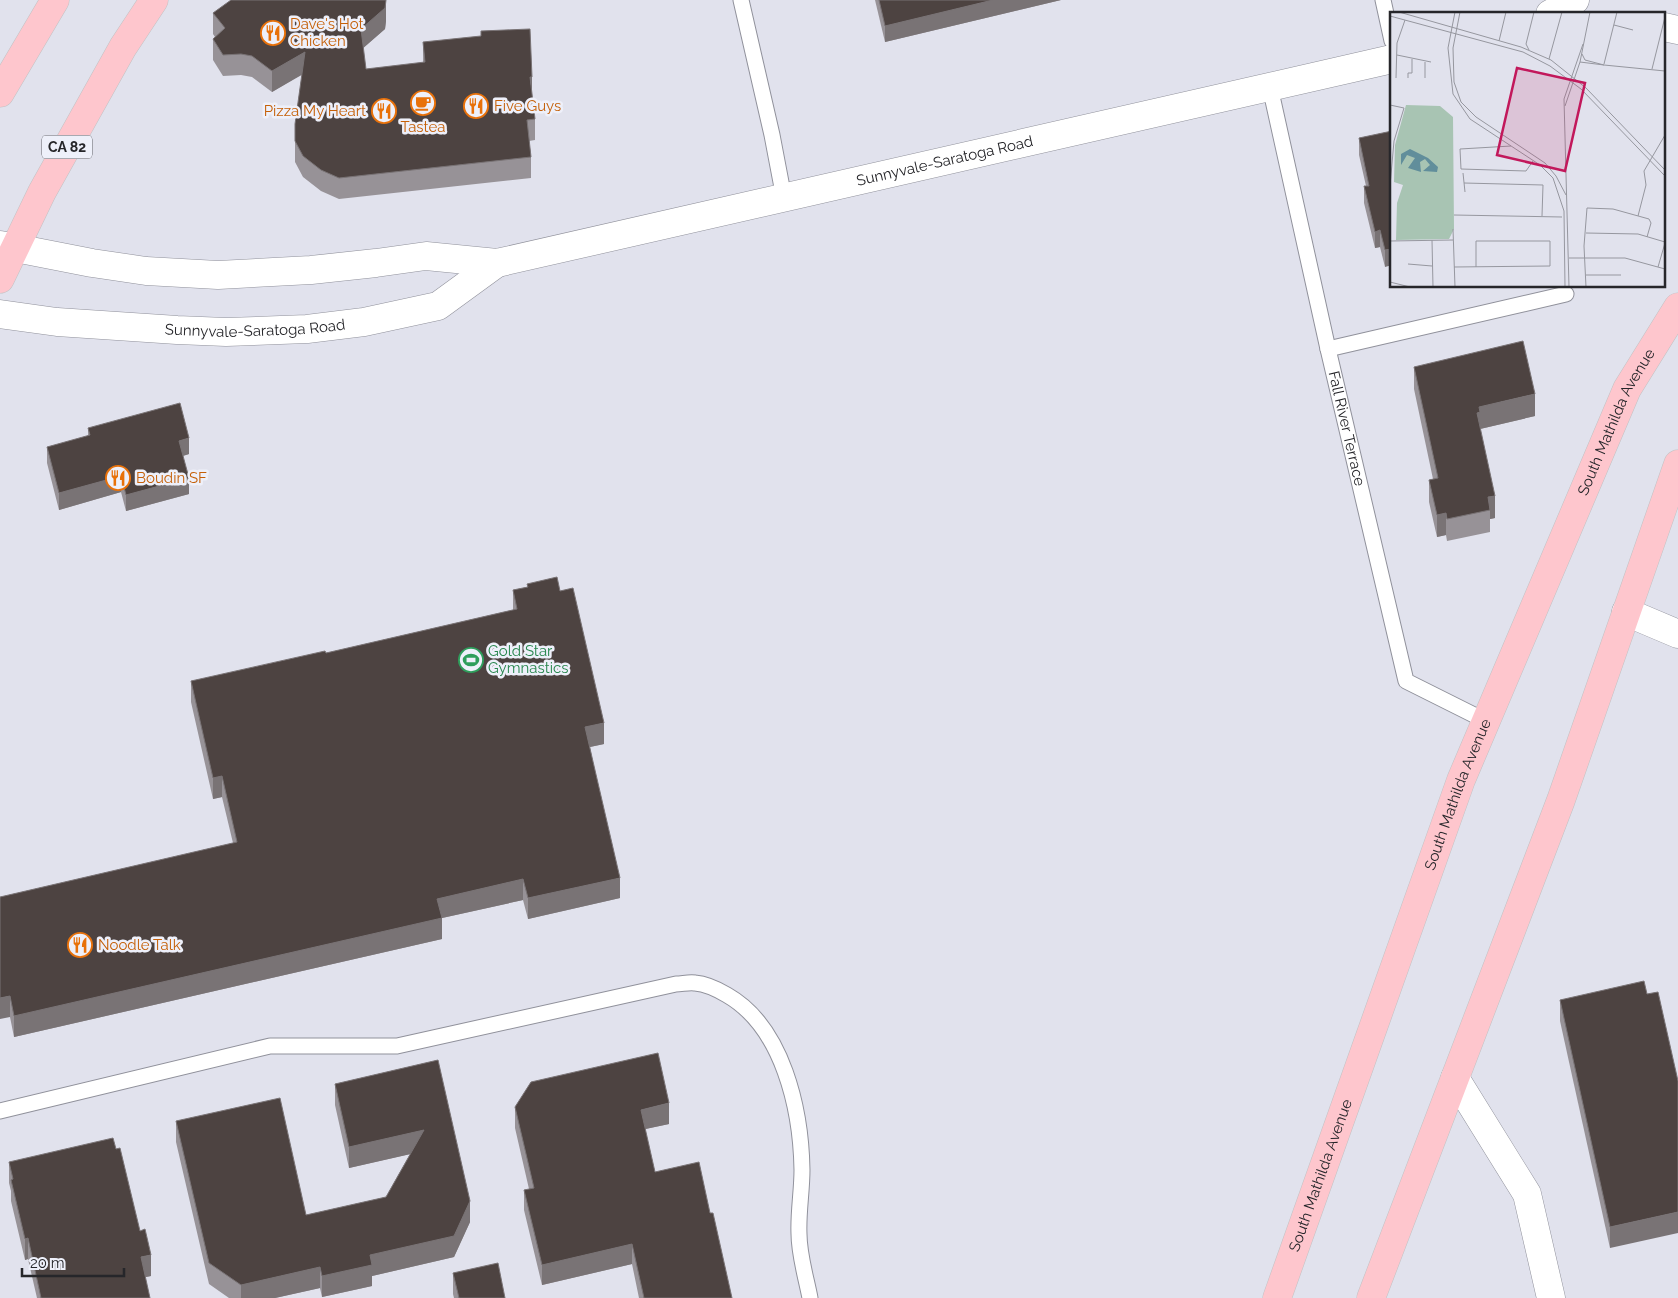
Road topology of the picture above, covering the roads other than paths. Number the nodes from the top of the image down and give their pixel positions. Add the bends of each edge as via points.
1 (55, 0) edge
2 (154, 0) edge
3 (741, 0) edge
4 (1383, 0) edge
5 (1575, 0) edge
6 (1554, 12) edge
7 (1390, 32) edge
8 (1390, 59) edge
9 (1270, 87) junction
10 (0, 93) edge
11 (784, 198) junction
12 (7, 247) edge
13 (497, 264) junction
14 (0, 279) edge
15 (1566, 294) dead end
16 (1678, 307) edge
17 (0, 314) edge
18 (1328, 350) junction
19 (1678, 464) edge
20 (1626, 612) junction
21 (1678, 634) edge
22 (1486, 721) junction
23 (1455, 1078) junction
24 (0, 1111) edge
25 (810, 1298) edge
26 (1278, 1298) edge
27 (1371, 1298) edge
28 (1551, 1298) edge

1 - 10 main road
2 - 12 main road, CA 82
3 - 11 lane
4 - 7 lane
5 - 6 main road
8 - 9 main road, Sunnyvale-Saratoga Road
9 - 11 main road, Sunnyvale-Saratoga Road
9 - 18 lane, Fall River Terrace
11 - 13 main road, Sunnyvale-Saratoga Road
12 - 13 main road, Sunnyvale-Saratoga Road via 92,263 218,275 311,270 426,256
12 - 14 main road, CA 82
13 - 17 main road, Sunnyvale-Saratoga Road via 438,306 364,322 308,329 177,330 57,322
15 - 18 lane
16 - 22 main road, South Mathilda Avenue via 1627,389
18 - 22 lane, Fall River Terrace via 1406,681
19 - 20 main road
20 - 21 main road
20 - 23 main road via 1561,800
22 - 26 main road, South Mathilda Avenue via 1461,780
23 - 27 main road
23 - 28 main road via 1528,1194
24 - 25 lane via 270,1046 397,1046 676,984 713,987 737,1000 759,1021 775,1047 786,1075 799,1136 802,1170 799,1235

